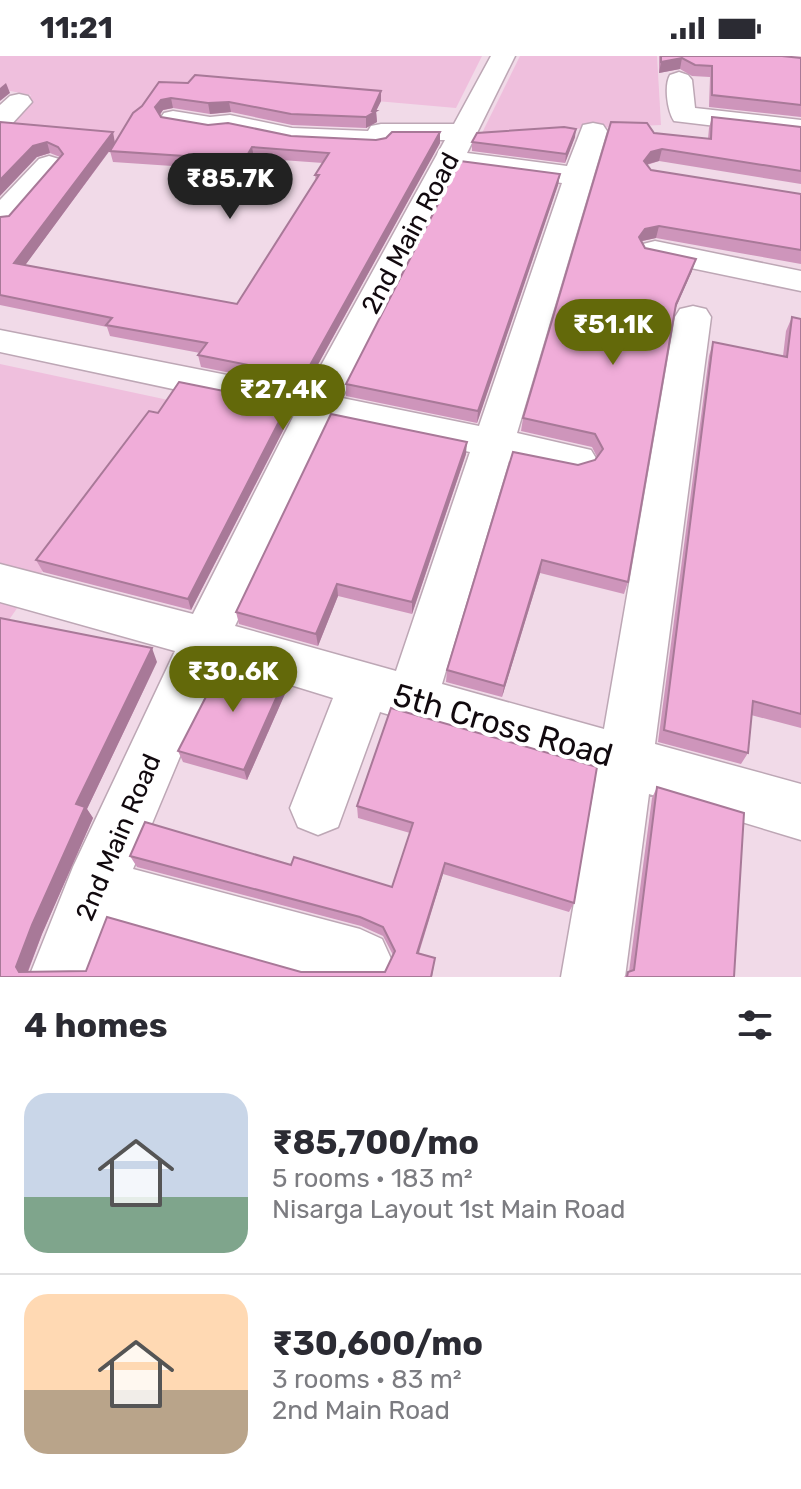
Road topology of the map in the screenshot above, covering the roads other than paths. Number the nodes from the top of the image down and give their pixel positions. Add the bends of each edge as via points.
1 (503, 56) edge
2 (679, 80) edge
3 (173, 119) edge
4 (801, 128) edge
5 (593, 131) dead end
6 (457, 145) junction
7 (49, 165) edge
8 (578, 176) junction
9 (0, 218) edge
10 (655, 251) edge
11 (801, 281) edge
12 (693, 317) dead end
13 (0, 341) edge
14 (318, 407) junction
15 (494, 443) junction
16 (576, 460) dead end
17 (0, 583) edge
18 (204, 638) junction
19 (388, 692) junction
20 (624, 761) junction
21 (318, 808) dead end
22 (801, 812) edge
23 (94, 888) junction
24 (360, 961) dead end
25 (61, 977) edge
26 (593, 977) edge

1 - 6 street, 2nd Main Road
2 - 4 street via 683,115
3 - 6 street via 230,123 292,136 376,140 381,132
5 - 8 street
6 - 8 street
6 - 14 street, 2nd Main Road
7 - 9 street
8 - 15 street
10 - 11 street
12 - 20 street
13 - 14 street
14 - 15 street
14 - 18 street, 2nd Main Road
15 - 16 street
15 - 19 street
17 - 18 street, 5th Cross Road
18 - 19 street, 5th Cross Road
18 - 23 street, 2nd Main Road
19 - 20 street, 5th Cross Road
19 - 21 street
20 - 22 street, 5th Cross Road
20 - 26 street
23 - 24 street
23 - 25 street, 2nd Main Road

